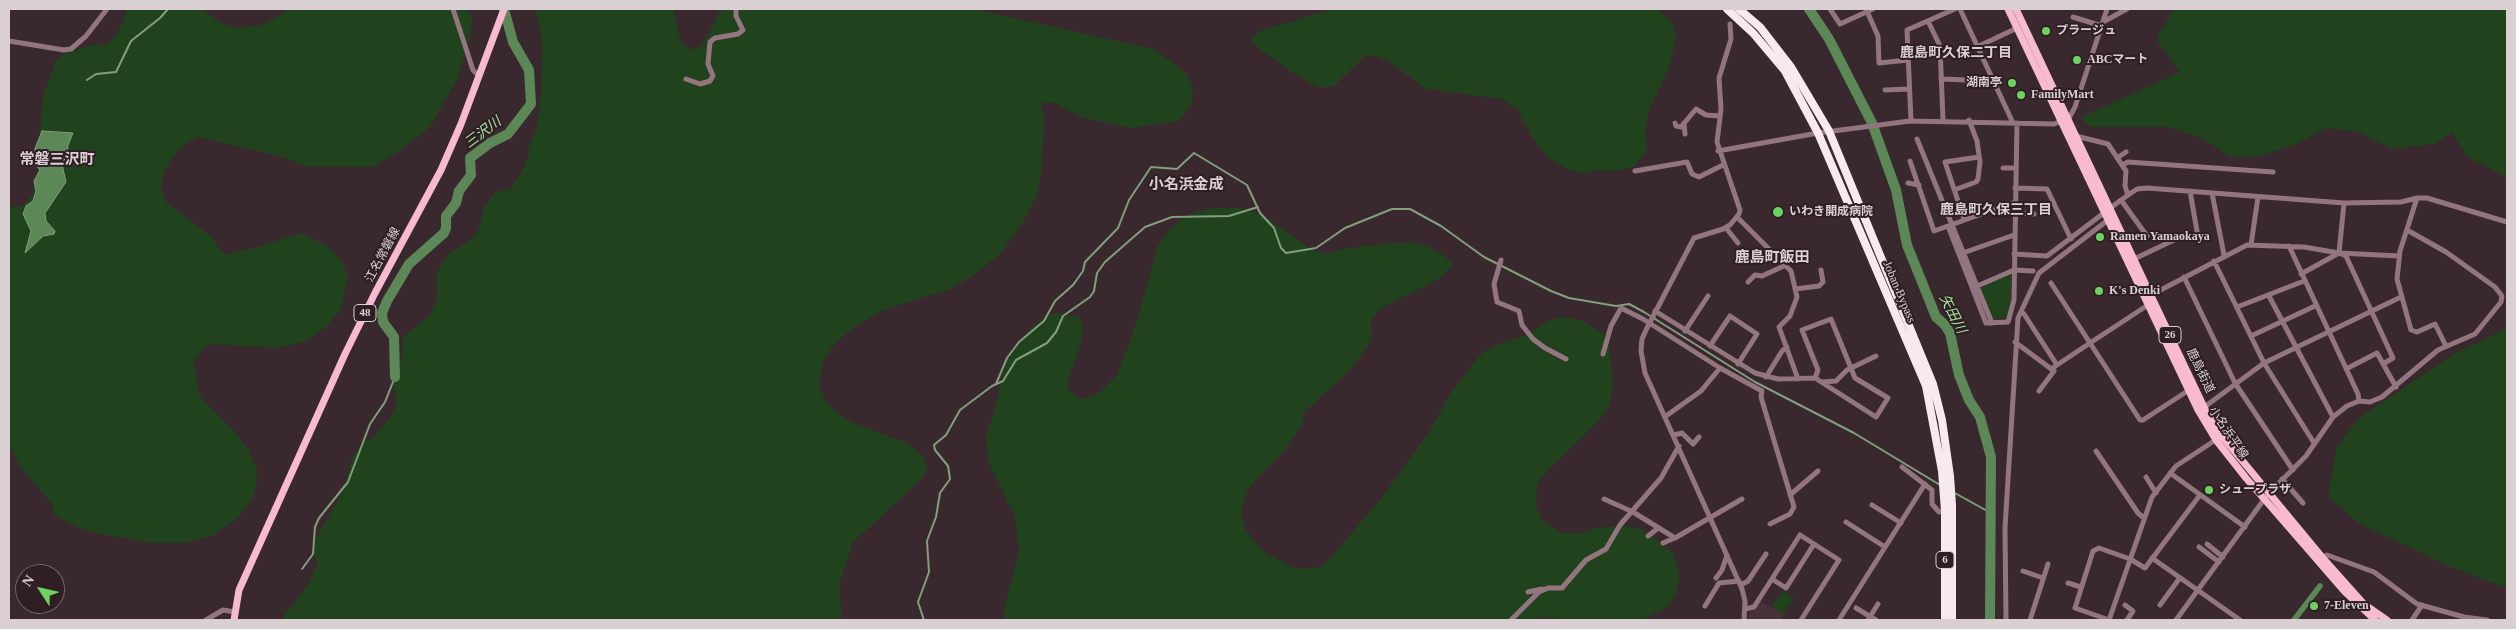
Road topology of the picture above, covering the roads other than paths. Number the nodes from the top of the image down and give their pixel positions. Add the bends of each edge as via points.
1 (107, 9) edge
2 (453, 9) edge
3 (504, 9) edge
4 (736, 9) edge
5 (1727, 9) edge
6 (1739, 9) edge
7 (1830, 9) edge
8 (1955, 9) edge
9 (1960, 9) edge
10 (2008, 9) edge
11 (2016, 9) edge
12 (2107, 9) edge
13 (2127, 9) edge
14 (1869, 10) edge
15 (2073, 17) dead end
16 (1928, 21) junction
17 (1730, 24) dead end
18 (2102, 24) junction
19 (2016, 28) junction
20 (9, 41) edge
21 (1977, 47) junction
22 (1908, 60) junction
23 (479, 76) junction
24 (686, 79) dead end
25 (1941, 79) junction
26 (1993, 81) junction
27 (1909, 89) junction
28 (1885, 90) dead end
29 (1720, 116) junction
30 (2066, 119) junction
31 (1910, 120) junction
32 (1943, 120) junction
33 (1968, 120) junction
34 (1675, 123) dead end
35 (1684, 123) junction
36 (2015, 123) junction
37 (1829, 131) junction
38 (1818, 133) junction
39 (1685, 134) dead end
40 (2076, 136) junction
41 (1917, 140) dead end
42 (1718, 151) junction
43 (2126, 152) dead end
44 (1979, 157) junction
45 (2117, 158) junction
46 (1910, 161) dead end
47 (1723, 165) junction
48 (2122, 165) junction
49 (2003, 168) dead end
50 (2016, 168) junction
51 (1635, 171) dead end
52 (2273, 172) dead end
53 (1908, 183) dead end
54 (1919, 185) junction
55 (2015, 188) junction
56 (1954, 190) junction
57 (2190, 191) junction
58 (2212, 193) junction
59 (2128, 195) junction
60 (2258, 198) junction
61 (2417, 198) junction
62 (2120, 200) junction
63 (2015, 202) junction
64 (2344, 203) junction
65 (2107, 210) junction
66 (2015, 213) junction
67 (2034, 214) dead end
68 (1737, 217) junction
69 (1964, 219) junction
70 (2108, 220) junction
71 (2507, 222) edge
72 (1950, 225) junction
73 (1726, 228) junction
74 (2407, 230) junction
75 (2014, 235) junction
76 (2146, 236) dead end
77 (2198, 237) dead end
78 (2071, 239) junction
79 (2174, 240) dead end
80 (1738, 243) dead end
81 (2251, 245) junction
82 (2289, 246) junction
83 (2340, 252) junction
84 (1961, 253) junction
85 (2014, 254) junction
86 (2224, 255) junction
87 (2399, 256) junction
88 (2134, 259) junction
89 (1501, 260) dead end
90 (2214, 261) junction
91 (1786, 265) junction
92 (1821, 270) dead end
93 (2014, 270) junction
94 (2033, 271) dead end
95 (2302, 274) junction
96 (2184, 277) junction
97 (2304, 281) junction
98 (1748, 282) dead end
99 (2051, 283) dead end
100 (1975, 287) junction
101 (1795, 289) junction
102 (1708, 296) dead end
103 (2269, 296) junction
104 (2401, 297) junction
105 (2151, 300) junction
106 (2315, 306) junction
107 (2237, 308) junction
108 (2370, 310) junction
109 (1655, 311) junction
110 (2024, 314) dead end
111 (2282, 321) junction
112 (1649, 323) junction
113 (1685, 331) junction
114 (2327, 332) junction
115 (2251, 336) junction
116 (2016, 342) junction
117 (2090, 343) junction
118 (1710, 346) junction
119 (2446, 346) junction
120 (1787, 347) junction
121 (2296, 348) junction
122 (1603, 354) dead end
123 (1876, 356) dead end
124 (1566, 359) dead end
125 (2264, 363) junction
126 (1738, 364) junction
127 (2383, 364) junction
128 (2057, 365) junction
129 (1720, 368) junction
130 (1851, 368) junction
131 (2052, 369) junction
132 (2346, 369) junction
133 (1766, 376) junction
134 (1815, 378) junction
135 (1798, 379) junction
136 (1821, 383) junction
137 (2235, 383) junction
138 (2396, 387) junction
139 (2039, 391) dead end
140 (2186, 392) dead end
141 (2359, 401) junction
142 (2201, 408) junction
143 (1666, 416) junction
144 (2333, 417) junction
145 (1674, 436) junction
146 (1699, 437) dead end
147 (2218, 437) junction
148 (2314, 444) junction
149 (1679, 446) junction
150 (2096, 451) dead end
151 (1902, 467) dead end
152 (2293, 470) junction
153 (1818, 472) dead end
154 (2170, 473) junction
155 (2146, 477) dead end
156 (2282, 479) junction
157 (1925, 484) junction
158 (2156, 493) junction
159 (2200, 494) junction
160 (1790, 495) junction
161 (2266, 497) junction
162 (1604, 499) dead end
163 (1742, 499) dead end
164 (2303, 503) dead end
165 (1872, 505) dead end
166 (1945, 510) junction
167 (1633, 512) junction
168 (1711, 518) junction
169 (2144, 518) junction
170 (1846, 522) dead end
171 (1900, 522) junction
172 (1770, 524) dead end
173 (2245, 527) junction
174 (1657, 529) junction
175 (1648, 536) dead end
176 (1676, 538) junction
177 (1663, 543) dead end
178 (1814, 544) junction
179 (2207, 544) dead end
180 (1885, 547) junction
181 (2199, 547) dead end
182 (1766, 554) dead end
183 (1727, 555) junction
184 (2223, 557) junction
185 (2322, 557) junction
186 (2152, 558) junction
187 (2130, 560) junction
188 (2219, 562) junction
189 (2048, 564) dead end
190 (2023, 571) dead end
191 (1716, 578) dead end
192 (2044, 578) junction
193 (1772, 579) junction
194 (2180, 579) junction
195 (1740, 583) junction
196 (2068, 583) dead end
197 (2081, 587) junction
198 (1543, 589) junction
199 (2198, 591) junction
200 (1528, 592) dead end
201 (1878, 604) dead end
202 (2125, 605) dead end
203 (2160, 605) dead end
204 (2422, 605) junction
205 (1705, 606) dead end
206 (1856, 608) dead end
207 (1745, 609) junction
208 (234, 616) edge
209 (1869, 618) edge
210 (2128, 618) edge
211 (206, 620) edge
212 (1511, 620) edge
213 (1744, 620) edge
214 (1801, 620) edge
215 (1839, 620) edge
216 (1876, 620) edge
217 (1944, 620) edge
218 (1952, 620) edge
219 (2006, 620) edge
220 (2030, 620) edge
221 (2109, 620) edge
222 (2136, 620) edge
223 (2176, 620) edge
224 (2240, 620) edge
225 (2374, 620) edge
226 (2387, 620) edge
227 (2412, 620) edge
228 (2487, 620) edge

1 - 20 street via 71,49
2 - 23 street via 473,70
3 - 23 main road, 江名常磐線 / 48
4 - 24 street via 743,28 741,32 710,42 708,64 713,78 705,84
5 - 38 highway, Joban Bypass / 6 via 1753,33 1785,71
6 - 37 highway, Joban Bypass / 6 via 1760,27 1792,67
7 - 14 street via 1840,24
8 - 16 street
9 - 21 street
10 - 19 main road, 小名浜平線 / 26
11 - 30 main road, 26
12 - 18 street
13 - 18 street
14 - 22 street via 1878,36 1879,63
15 - 18 street
16 - 22 street via 1907,30
16 - 25 street via 1940,46
17 - 29 street via 1730,39 1719,78
18 - 30 street via 2075,107
19 - 21 street
19 - 30 main road, 小名浜平線 / 26
21 - 26 street
22 - 27 street
23 - 208 main road, 江名常磐線 / 48 via 441,170 345,354 239,590
25 - 26 street
25 - 32 street
26 - 36 street
27 - 28 street
27 - 31 street
29 - 35 street via 1706,115 1696,109
29 - 42 street
30 - 36 street via 2054,124
30 - 40 main road, 26
30 - 65 main road, 小名浜平線 / 26
31 - 32 street
31 - 37 street
32 - 33 street
33 - 36 street
33 - 44 street via 1978,141
34 - 35 street via 1679,128
35 - 39 street
36 - 50 street
37 - 38 street
37 - 218 highway, Joban Bypass / 6 via 1933,384 1950,476
38 - 42 street
38 - 166 highway, Joban Bypass / 6 via 1926,386 1942,471
40 - 45 street via 2106,143
40 - 65 main road, 26
41 - 72 street
42 - 47 street
43 - 45 street
44 - 56 street via 1976,182
44 - 56 street via 1945,162
45 - 48 street
46 - 54 street
47 - 51 street via 1699,177 1692,174 1687,162
47 - 68 street via 1740,210
48 - 52 street via 2128,162
48 - 59 street via 2126,171
49 - 50 street
50 - 55 street
53 - 54 street
54 - 72 street via 1934,231
55 - 63 street
55 - 78 street via 2047,189
56 - 69 street
57 - 58 street
57 - 59 street via 2147,188 2137,189
57 - 77 street
58 - 60 street
58 - 86 street
59 - 62 street
60 - 64 street
60 - 81 street
61 - 64 street via 2401,202
61 - 71 street via 2427,198
61 - 74 street
62 - 65 street
62 - 76 street
63 - 66 street
63 - 69 street
64 - 83 street
65 - 70 main road, 小名浜平線 / 26
65 - 78 street
65 - 88 main road, 26
66 - 67 street
66 - 75 street
68 - 73 street
68 - 91 street
69 - 72 street
70 - 105 main road, 小名浜平線 / 26
70 - 116 street via 2039,273 2021,308
72 - 84 street
73 - 80 street
73 - 109 street via 1694,238
74 - 87 street
74 - 119 street via 2495,286 2502,296 2501,302 2475,334
75 - 84 street
75 - 85 street
78 - 85 street via 2047,256
79 - 88 street
81 - 82 street
81 - 86 street
82 - 83 street
82 - 95 street
83 - 87 street
83 - 95 street
83 - 108 street via 2346,256
84 - 100 street
85 - 93 street
86 - 90 street
87 - 104 street via 2397,279
88 - 105 main road, 26
89 - 124 street via 1494,284 1497,302 1519,311 1522,325 1533,339
90 - 96 street
90 - 107 street
91 - 98 street via 1762,276 1755,275
91 - 101 street via 1791,271
92 - 101 street via 1823,282 1819,286
93 - 94 street
93 - 100 street
93 - 100 street via 2014,300 2008,322 1986,323
95 - 97 street
96 - 105 street
96 - 137 street
97 - 103 street
97 - 106 street
99 - 117 street
101 - 120 street via 1794,308 1779,327
102 - 113 street
103 - 107 street
103 - 111 street
104 - 108 street
104 - 119 street via 2411,330 2417,332 2435,324
105 - 117 street
105 - 142 main road, 小名浜平線 / 26
106 - 111 street
106 - 114 street
107 - 115 street
108 - 114 street
108 - 127 street via 2393,358
109 - 112 street
109 - 113 street
110 - 128 street
111 - 115 street
111 - 121 street
112 - 122 street via 1619,306
112 - 129 street
112 - 143 street via 1642,339 1641,362
113 - 118 street
114 - 121 street
114 - 132 street
115 - 125 street
116 - 131 street
116 - 219 street via 2005,528
117 - 128 street
117 - 140 street via 2140,420
118 - 126 street
118 - 126 street via 1730,316 1757,334
119 - 138 street
120 - 133 street
120 - 135 street
121 - 125 street
121 - 144 street
123 - 130 street
125 - 137 street
125 - 148 street
126 - 133 street
127 - 132 street via 2377,354
127 - 138 street
128 - 131 street
129 - 143 street via 1702,391
129 - 160 street via 1762,391 1761,397
130 - 134 street via 1831,319 1802,330 1818,370
130 - 136 street via 1836,382
130 - 136 street via 1855,378 1888,398 1876,417
131 - 139 street via 2054,373
132 - 141 street
133 - 135 street
134 - 135 street
134 - 136 street
137 - 142 street
137 - 152 street
138 - 141 street via 2370,402
141 - 144 street
142 - 147 main road, 小名浜平線 / 26
143 - 145 street
144 - 148 street
145 - 146 street via 1682,433 1693,444
145 - 149 street
147 - 154 street
147 - 161 main road, 小名浜平線 / 26
148 - 152 street
149 - 167 street via 1661,478
149 - 168 street
150 - 169 street
151 - 157 street
152 - 156 street
153 - 160 street
154 - 158 street
154 - 159 street
155 - 158 street
156 - 161 street
156 - 164 street
157 - 166 street via 1932,490 1932,504 1939,512
157 - 171 street
158 - 169 street
159 - 173 street
159 - 186 street
160 - 172 street via 1793,511
161 - 173 street
161 - 185 main road, 26
161 - 225 main road, 小名浜平線 / 26 via 2345,592
162 - 167 street
163 - 168 street
165 - 171 street
166 - 217 highway, Joban Bypass / 6
167 - 174 street
167 - 198 street via 1620,525 1606,549 1586,560 1566,585 1558,590
168 - 176 street
168 - 183 street
169 - 187 street
170 - 180 street
171 - 180 street
173 - 184 street
174 - 175 street
174 - 176 street
176 - 177 street
178 - 193 street via 1800,535
178 - 193 street via 1786,588
178 - 214 street via 1839,560
179 - 184 street
180 - 215 street
181 - 188 street
182 - 195 street via 1748,582
183 - 191 street
183 - 195 street
184 - 188 street
185 - 204 street via 2327,555 2374,572
185 - 226 main road, 26 via 2364,604
186 - 187 street via 2145,568
186 - 194 street
187 - 197 street via 2099,548 2093,551
187 - 221 street
188 - 199 street
189 - 192 street
190 - 192 street
192 - 220 street
193 - 207 street via 1754,607
194 - 199 street
194 - 203 street
195 - 205 street via 1719,582
195 - 207 street
196 - 197 street
197 - 221 street via 2075,608
198 - 200 street
198 - 212 street
199 - 223 street
199 - 224 street
201 - 209 street
202 - 210 street via 2133,611
204 - 227 street
204 - 228 street
206 - 209 street
207 - 213 street
208 - 211 street via 223,610
209 - 216 street
210 - 222 street

